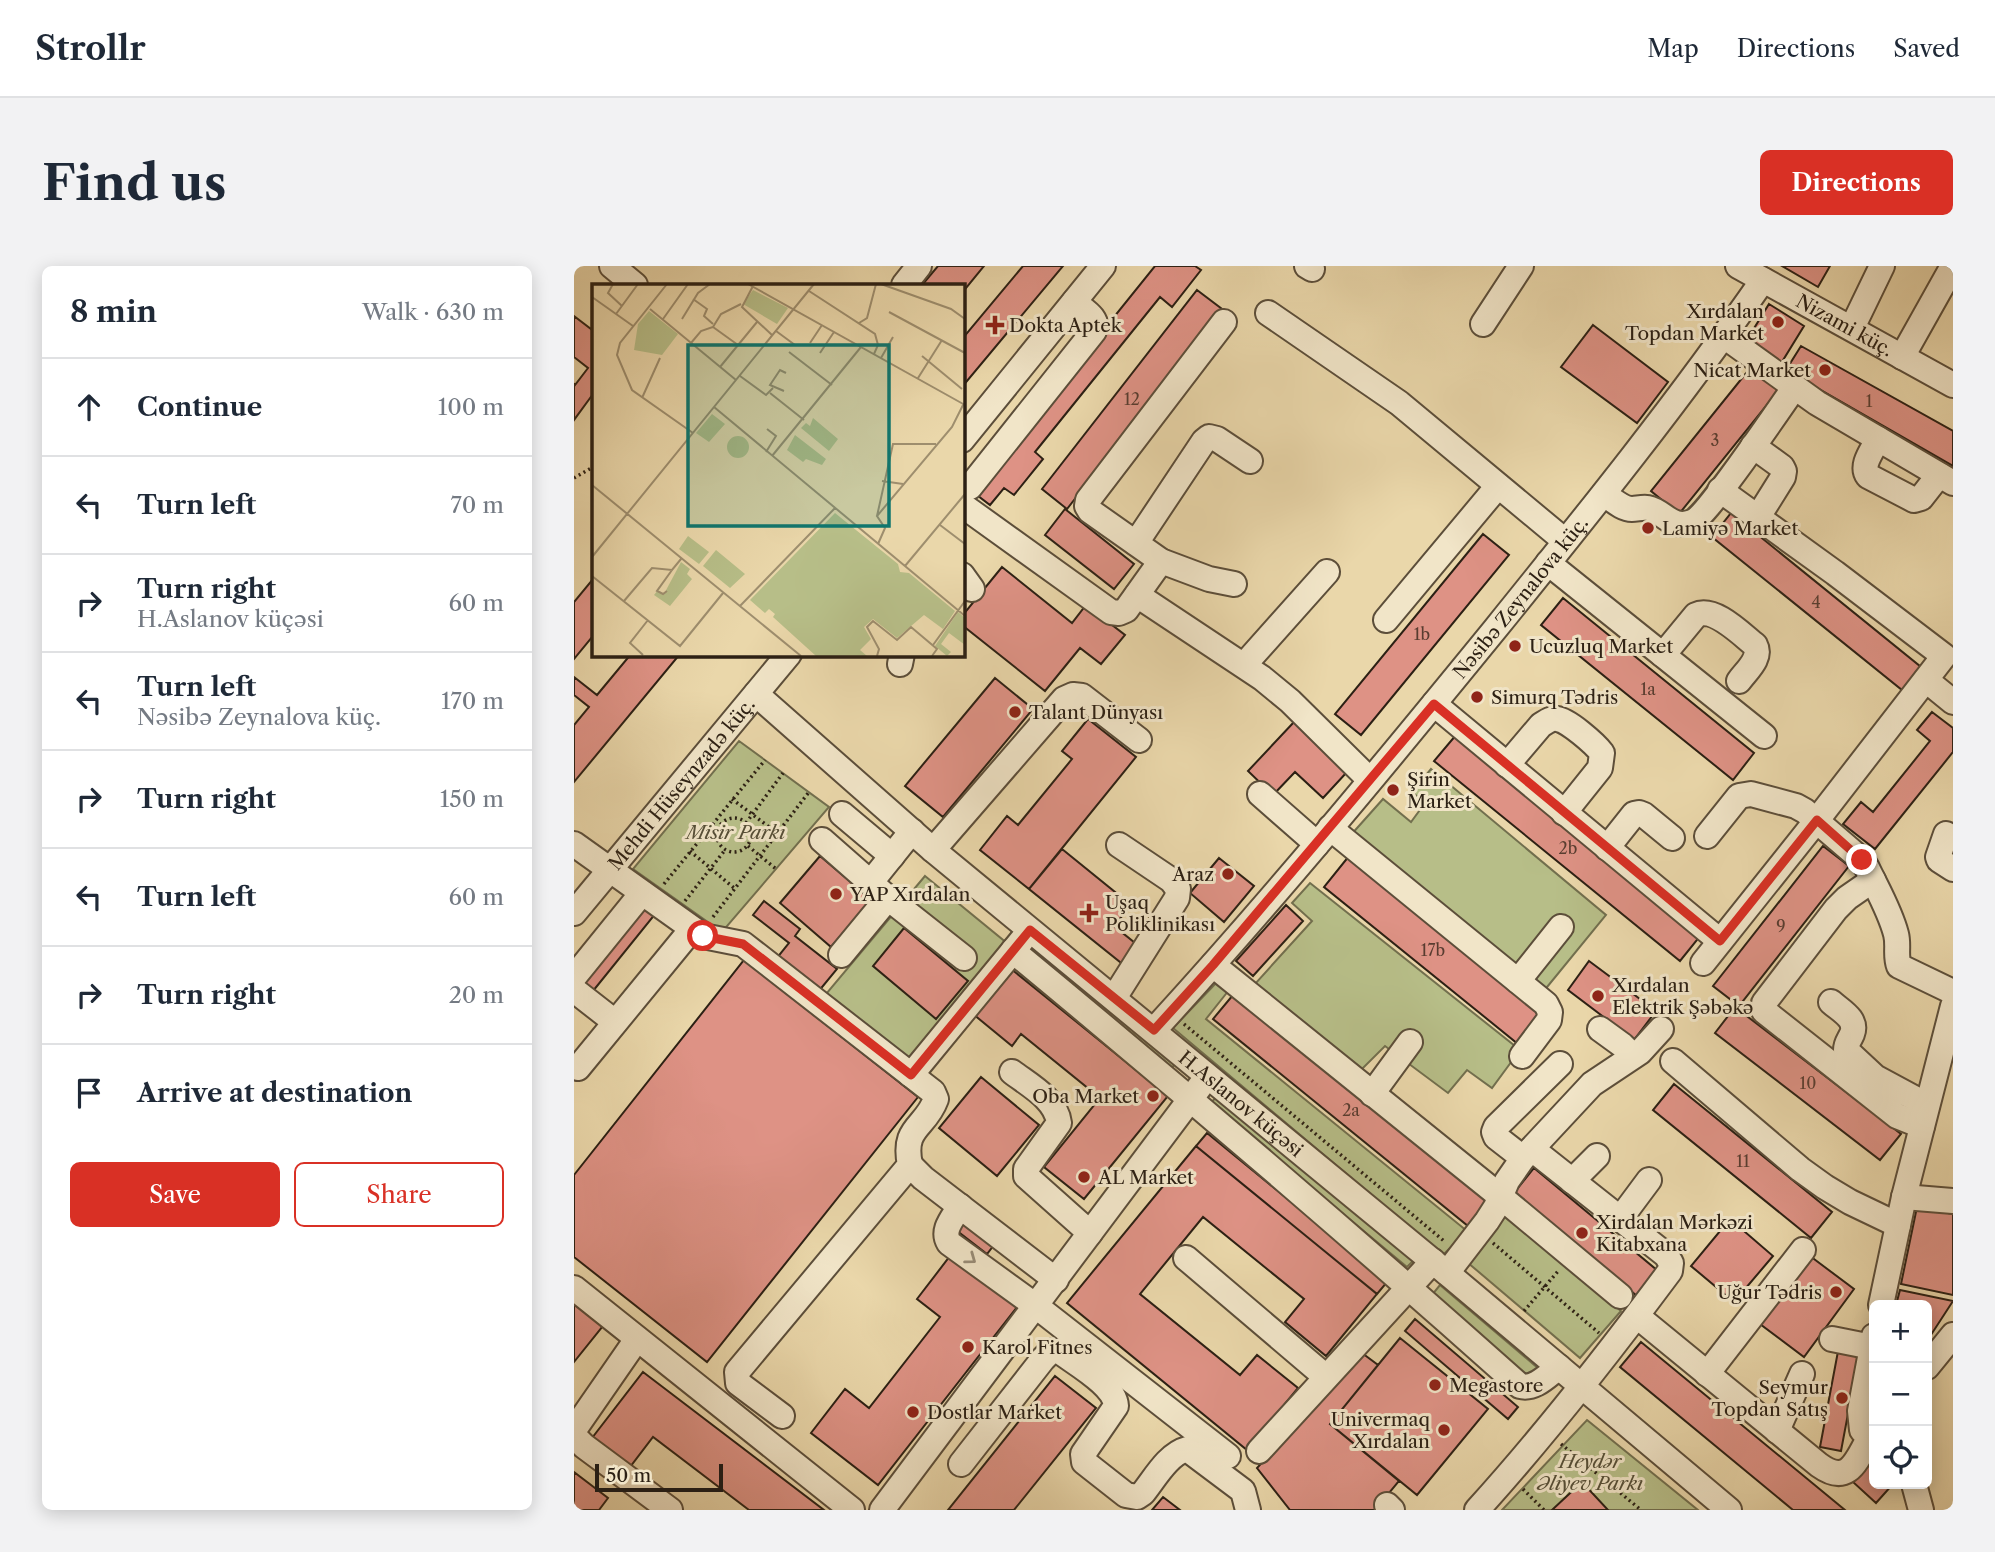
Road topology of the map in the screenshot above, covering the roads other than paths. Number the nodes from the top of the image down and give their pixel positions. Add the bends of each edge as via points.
1 (612, 266) edge
2 (1103, 266) edge
3 (1521, 266) edge
4 (1738, 266) edge
5 (1882, 266) edge
6 (1953, 266) edge
7 (1763, 280) junction
8 (634, 284) edge
9 (1074, 302) junction
10 (1268, 313) dead end
11 (1224, 322) dead end
12 (1483, 324) dead end
13 (1852, 328) junction
14 (1724, 337) junction
15 (1902, 357) junction
16 (1014, 376) junction
17 (1953, 385) edge
18 (1794, 388) junction
19 (996, 399) junction
20 (1040, 399) junction
21 (1021, 423) junction
22 (964, 438) edge
23 (1878, 439) junction
24 (1753, 446) junction
25 (1250, 461) dead end
26 (1946, 479) edge
27 (1498, 486) junction
28 (1720, 490) junction
29 (1604, 494) junction
30 (966, 496) edge
31 (1758, 517) junction
32 (1565, 541) junction
33 (1136, 543) junction
34 (1161, 561) junction
35 (1548, 563) junction
36 (1327, 572) dead end
37 (1234, 584) dead end
38 (1137, 595) junction
39 (1386, 620) dead end
40 (1948, 650) edge
41 (1663, 655) junction
42 (787, 656) edge
43 (1244, 665) junction
44 (1926, 680) junction
45 (1739, 681) dead end
46 (756, 694) junction
47 (1953, 702) edge
48 (1434, 704) junction
49 (1764, 736) dead end
50 (1139, 740) dead end
51 (1507, 765) junction
52 (1370, 780) junction
53 (1260, 794) dead end
54 (1564, 813) junction
55 (842, 814) dead end
56 (1817, 820) junction
57 (912, 831) junction
58 (1947, 834) dead end
59 (1323, 836) junction
60 (1707, 836) dead end
61 (1672, 838) dead end
62 (822, 840) dead end
63 (574, 844) edge
64 (1119, 845) dead end
65 (1607, 848) junction
66 (933, 850) junction
67 (892, 856) junction
68 (1953, 869) edge
69 (610, 870) junction
70 (1873, 880) junction
71 (651, 890) junction
72 (879, 890) junction
73 (574, 913) edge
74 (701, 925) junction
75 (1561, 927) dead end
76 (1030, 930) junction
77 (1720, 941) junction
78 (1013, 951) junction
79 (841, 955) dead end
80 (964, 958) dead end
81 (1703, 963) dead end
82 (1213, 965) junction
83 (574, 977) edge
84 (1518, 981) junction
85 (574, 990) edge
86 (1953, 992) edge
87 (1114, 998) junction
88 (1831, 1002) dead end
89 (1953, 1006) edge
90 (615, 1022) junction
91 (1600, 1029) dead end
92 (1661, 1029) dead end
93 (1154, 1030) junction
94 (1410, 1042) dead end
95 (1522, 1056) dead end
96 (1633, 1056) junction
97 (1673, 1062) dead end
98 (1560, 1064) dead end
99 (578, 1068) dead end
100 (1012, 1072) dead end
101 (911, 1075) junction
102 (1209, 1075) junction
103 (1372, 1094) junction
104 (1191, 1099) junction
105 (1924, 1115) junction
106 (1527, 1153) junction
107 (1597, 1156) dead end
108 (910, 1165) junction
109 (1649, 1180) dead end
110 (1572, 1181) junction
111 (1501, 1196) junction
112 (1904, 1196) junction
113 (1953, 1201) edge
114 (960, 1206) junction
115 (1620, 1219) junction
116 (1898, 1225) junction
117 (1090, 1233) junction
118 (1803, 1250) dead end
119 (1186, 1258) dead end
120 (1444, 1260) junction
121 (1056, 1280) junction
122 (574, 1288) edge
123 (1415, 1292) junction
124 (1620, 1296) dead end
125 (1882, 1300) edge
126 (1036, 1306) junction
127 (1637, 1317) junction
128 (637, 1339) junction
129 (1832, 1339) dead end
130 (1951, 1340) edge
131 (1869, 1342) edge
132 (1372, 1350) dead end
133 (1869, 1362) edge
134 (1931, 1363) edge
135 (1559, 1367) junction
136 (1707, 1374) junction
137 (1802, 1374) dead end
138 (1326, 1377) junction
139 (1583, 1386) junction
140 (782, 1416) dead end
141 (1777, 1431) junction
142 (1869, 1435) edge
143 (1869, 1443) edge
144 (1259, 1451) dead end
145 (1228, 1456) dead end
146 (961, 1464) dead end
147 (1915, 1489) edge
148 (670, 1510) edge
149 (852, 1510) edge
150 (882, 1510) edge
151 (1248, 1510) edge
152 (1477, 1510) edge
153 (1729, 1510) edge
154 (1921, 1510) edge

1 - 8 street
2 - 9 street
3 - 12 street
4 - 7 street, Nizami küç.
5 - 13 street
6 - 15 street
7 - 13 street, Nizami küç.
7 - 14 street, Nəsibə Zeynalova küç.
9 - 16 street
9 - 20 street via 1096,326
10 - 27 street via 1399,403
11 - 33 street via 1088,500 1090,511
13 - 15 street, Nizami küç.
14 - 18 street
14 - 29 street, Nəsibə Zeynalova küç.
15 - 17 street, Nizami küç.
16 - 19 street
16 - 20 street
18 - 23 street
18 - 24 street
19 - 21 street
19 - 22 street
20 - 21 street
21 - 30 street
23 - 26 street
23 - 26 street via 1865,465 1868,476 1914,500
24 - 28 street
24 - 31 street via 1784,471
25 - 33 street via 1217,439 1204,441
27 - 32 street
27 - 39 street
28 - 29 street via 1698,518 1679,523 1651,508 1625,508
28 - 31 street
29 - 32 street, Nəsibə Zeynalova küç.
30 - 38 street via 1111,612 1126,610
31 - 40 street
32 - 35 street, Nəsibə Zeynalova küç.
33 - 34 street
34 - 37 street
34 - 38 street
35 - 41 street
35 - 48 street, Nəsibə Zeynalova küç.
36 - 43 street
38 - 43 street
40 - 44 street
41 - 45 street via 1696,615 1715,614 1758,650
41 - 49 street
42 - 46 street, Mehdi Hüseynzadə küç.
43 - 52 street via 1290,701
44 - 47 street
44 - 56 street
46 - 57 street, H.Aslanov küçəsi
46 - 69 street, Mehdi Hüseynzadə küç.
48 - 51 street
48 - 52 street, Nəsibə Zeynalova küç.
50 - 66 street via 1082,696 1063,699
51 - 54 street
51 - 54 street via 1548,720 1566,722 1598,747 1600,768
52 - 59 street, Nəsibə Zeynalova küç.
53 - 59 street
54 - 65 street
55 - 67 street
56 - 60 street via 1796,806 1745,794
56 - 70 street via 1862,860
56 - 77 street
57 - 66 street, H.Aslanov küçəsi
57 - 67 street
58 - 68 street via 1938,857
59 - 82 street, Nəsibə Zeynalova küç.
59 - 84 street
61 - 65 street via 1639,813
62 - 72 street
63 - 69 street
64 - 87 street via 1178,889 1177,898
65 - 77 street
66 - 76 street, H.Aslanov küçəsi
67 - 72 street
69 - 71 street
69 - 73 street, Mehdi Hüseynzadə küç.
70 - 86 street via 1894,927 1899,966
70 - 105 street via 1836,909 1764,1003 1764,1011 1897,1116
71 - 74 street
71 - 83 street
72 - 79 street
72 - 80 street
74 - 90 street
74 - 101 street via 703,936 743,944
75 - 84 street
76 - 78 street
76 - 87 street, H.Aslanov küçəsi
77 - 81 street
78 - 101 street
78 - 104 street
82 - 93 street, Nəsibə Zeynalova küç.
82 - 103 street
84 - 95 street via 1550,1012
85 - 90 street
87 - 93 street, H.Aslanov küçəsi
88 - 105 street via 1849,1017 1854,1029 1846,1050
89 - 105 street
90 - 99 street
91 - 96 street
92 - 96 street
93 - 102 street, H.Aslanov küçəsi
94 - 103 street
96 - 106 street via 1592,1084
97 - 116 street via 1817,1181
98 - 106 street via 1494,1132
100 - 117 street via 1058,1113 1059,1123 1026,1169 1026,1176
101 - 108 street via 933,1091 936,1100 908,1141
102 - 104 street
102 - 120 street, H.Aslanov küçəsi
103 - 111 street
104 - 117 street
104 - 123 street
105 - 112 street
106 - 110 street
106 - 111 street
107 - 110 street
108 - 114 street
108 - 140 street via 737,1372 738,1383
109 - 115 street
110 - 115 street
111 - 120 street via 1487,1221
111 - 124 street
112 - 113 street
112 - 116 street
114 - 121 street
114 -> 126 street via 945,1230 949,1243
115 - 127 street via 1671,1263
116 - 125 street
117 - 121 street
118 - 136 street
119 - 138 street
120 - 123 street
120 - 135 street, H.Aslanov küçəsi
121 - 126 street
122 - 128 street
123 - 132 street
123 - 135 street via 1520,1386 1532,1386
123 - 138 street
126 - 145 street
126 - 150 street
127 - 136 street
127 - 139 street
128 - 148 street via 574,1436
128 - 149 street
129 - 131 street
130 - 134 street
133 - 142 street via 1860,1421
135 - 139 street, H.Aslanov küçəsi
136 - 141 street
137 - 141 street
138 - 144 street
139 - 152 street
139 - 153 street, H.Aslanov küçəsi
141 - 143 street via 1837,1474 1851,1468
146 - 151 street via 1043,1359 1051,1351 1059,1351 1116,1398 1116,1406 1083,1454 1084,1462 1126,1495 1137,1497 1173,1456 1187,1449 1243,1491
147 - 154 street

